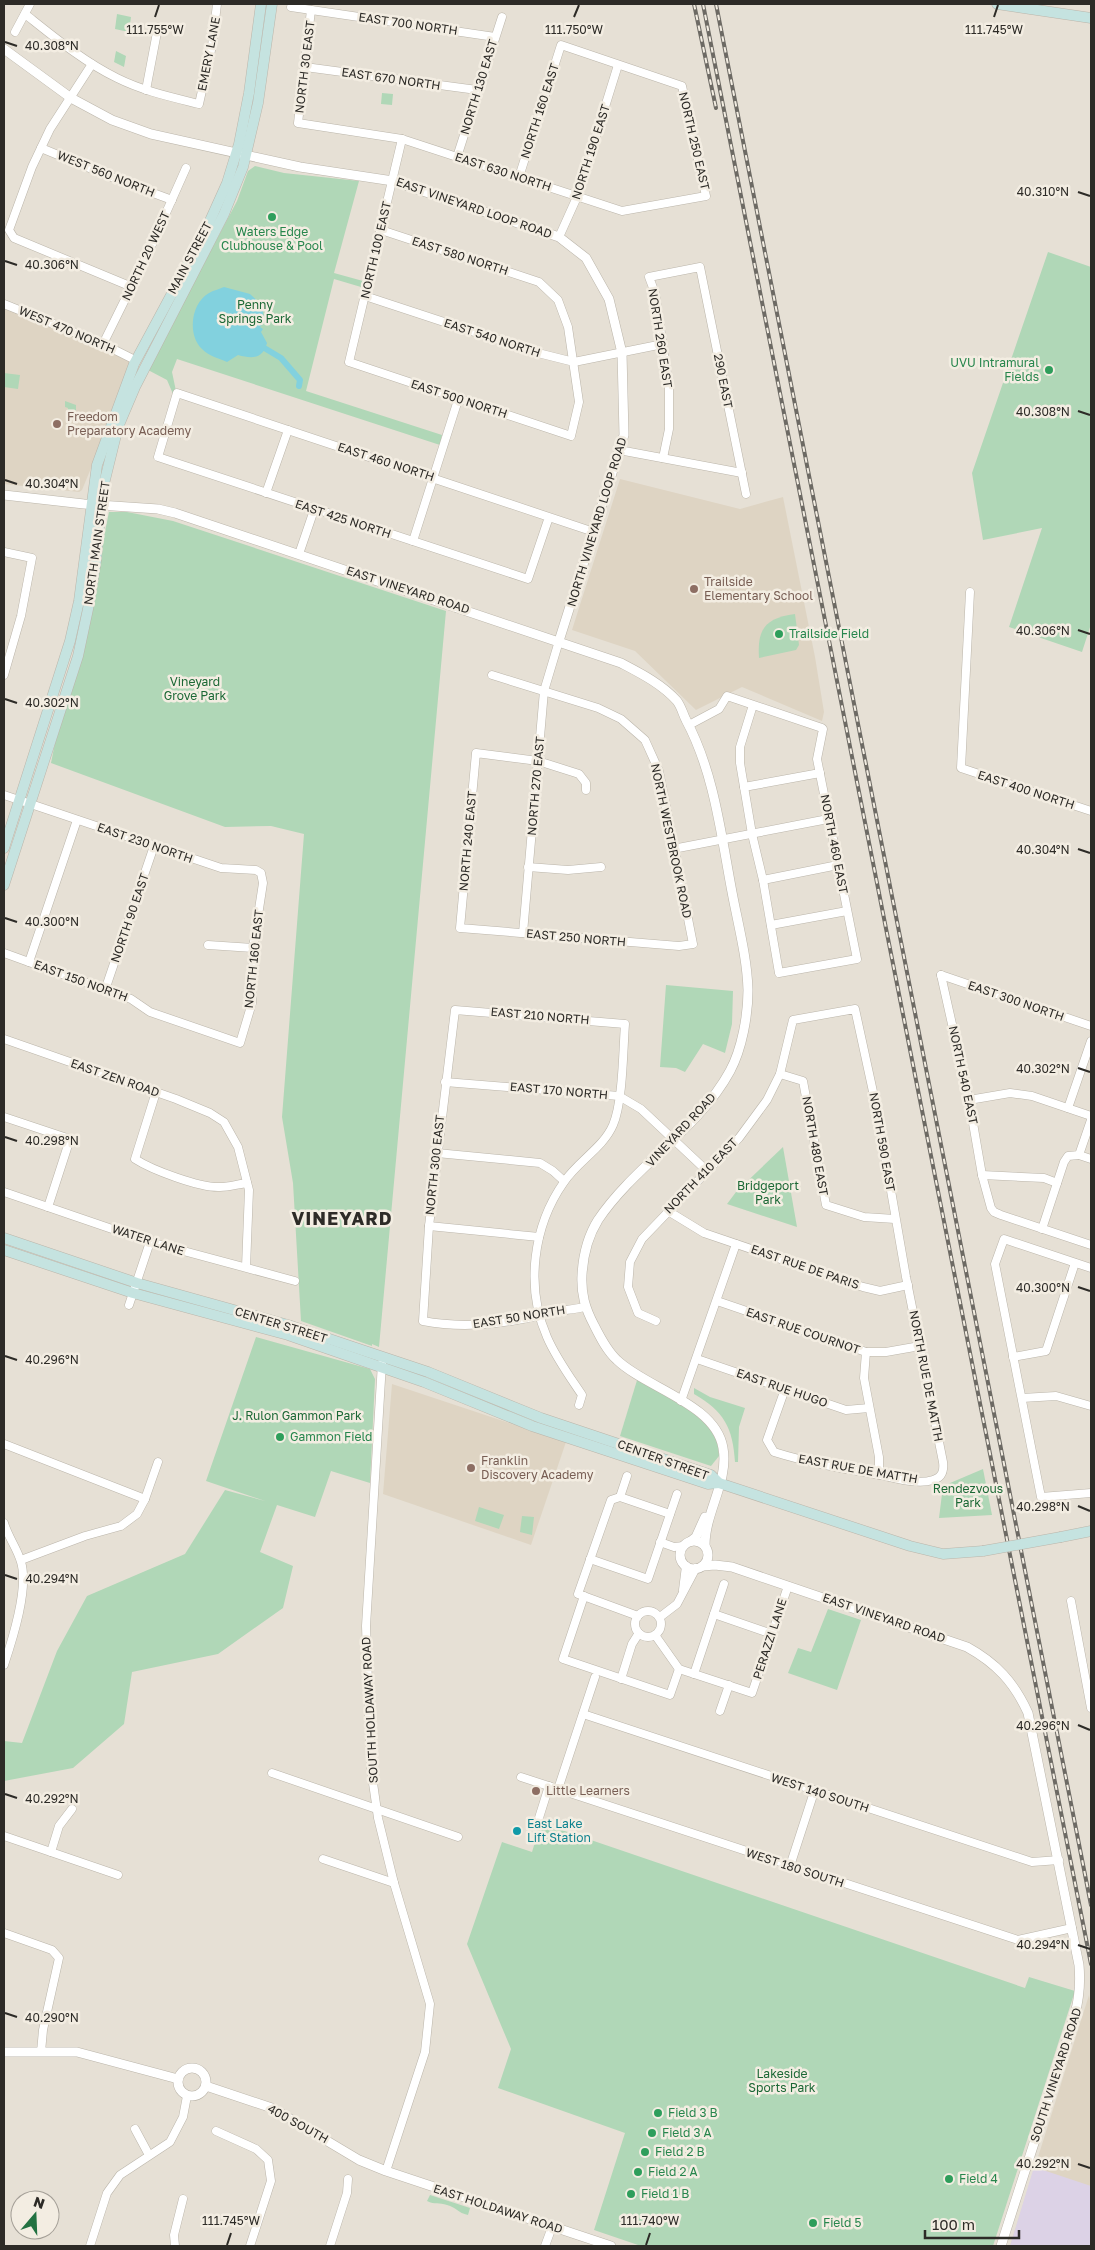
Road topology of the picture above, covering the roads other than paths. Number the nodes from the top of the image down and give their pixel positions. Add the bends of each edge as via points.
1 (30, 4) edge
2 (218, 4) edge
3 (261, 4) edge
4 (272, 4) edge
5 (997, 4) edge
6 (291, 7) dead end
7 (311, 10) junction
8 (25, 14) junction
9 (502, 17) dead end
10 (1091, 18) edge
11 (158, 27) dead end
12 (15, 32) dead end
13 (495, 37) junction
14 (4, 49) edge
15 (92, 64) junction
16 (618, 65) junction
17 (305, 67) junction
18 (146, 90) junction
19 (477, 90) junction
20 (71, 98) junction
21 (298, 123) joint
22 (402, 139) junction
23 (41, 148) junction
24 (241, 155) junction
25 (457, 157) junction
26 (186, 168) dead end
27 (519, 177) junction
28 (393, 181) junction
29 (706, 196) joint
30 (577, 197) junction
31 (172, 200) junction
32 (224, 214) joint
33 (381, 230) junction
34 (560, 237) junction
35 (586, 258) joint
36 (700, 267) joint
37 (132, 287) junction
38 (365, 296) junction
39 (4, 304) edge
40 (103, 344) junction
41 (662, 344) junction
42 (622, 353) junction
43 (131, 358) dead end
44 (349, 362) joint
45 (574, 362) junction
46 (458, 400) junction
47 (288, 430) junction
48 (620, 450) junction
49 (158, 457) joint
50 (663, 458) junction
51 (742, 473) junction
52 (433, 478) junction
53 (266, 493) junction
54 (746, 494) dead end
55 (4, 495) edge
56 (97, 504) junction
57 (314, 510) junction
58 (549, 517) junction
59 (594, 532) junction
60 (413, 541) junction
61 (4, 552) edge
62 (299, 554) junction
63 (970, 592) dead end
64 (559, 641) junction
65 (4, 675) edge
66 (492, 675) dead end
67 (544, 691) junction
68 (753, 705) junction
69 (689, 725) junction
70 (538, 761) junction
71 (820, 773) junction
72 (744, 787) junction
73 (586, 790) dead end
74 (4, 795) edge
75 (19, 800) junction
76 (31, 804) junction
77 (1091, 811) edge
78 (828, 819) junction
79 (77, 820) junction
80 (752, 834) junction
81 (722, 839) junction
82 (154, 846) junction
83 (4, 848) edge
84 (673, 848) junction
85 (838, 866) junction
86 (528, 867) junction
87 (601, 867) dead end
88 (261, 873) joint
89 (763, 880) junction
90 (4, 885) edge
91 (848, 911) junction
92 (770, 925) junction
93 (460, 928) joint
94 (522, 933) junction
95 (693, 944) joint
96 (208, 945) dead end
97 (253, 948) junction
98 (4, 953) edge
99 (29, 962) junction
100 (941, 975) joint
101 (105, 990) junction
102 (855, 1009) joint
103 (454, 1010) joint
104 (1091, 1026) edge
105 (4, 1039) edge
106 (1091, 1041) edge
107 (240, 1043) joint
108 (780, 1074) junction
109 (445, 1082) junction
110 (156, 1092) junction
111 (619, 1096) junction
112 (969, 1100) junction
113 (1068, 1108) junction
114 (1091, 1116) edge
115 (4, 1117) edge
116 (1091, 1120) edge
117 (674, 1139) junction
118 (437, 1153) junction
119 (1079, 1155) junction
120 (1091, 1159) edge
121 (706, 1170) junction
122 (982, 1175) junction
123 (564, 1181) junction
124 (247, 1183) junction
125 (1057, 1183) junction
126 (4, 1192) edge
127 (48, 1207) junction
128 (668, 1211) junction
129 (895, 1219) junction
130 (428, 1226) junction
131 (1042, 1229) junction
132 (539, 1237) junction
133 (4, 1238) edge
134 (150, 1242) junction
135 (736, 1244) junction
136 (1091, 1245) edge
137 (4, 1250) edge
138 (1075, 1263) junction
139 (246, 1267) junction
140 (1091, 1268) edge
141 (294, 1281) dead end
142 (907, 1281) junction
143 (135, 1288) junction
144 (717, 1301) junction
145 (129, 1305) dead end
146 (584, 1307) junction
147 (540, 1316) junction
148 (424, 1321) joint
149 (656, 1321) dead end
150 (920, 1346) junction
151 (866, 1352) junction
152 (1014, 1357) junction
153 (697, 1359) junction
154 (382, 1362) junction
155 (785, 1389) junction
156 (457, 1395) junction
157 (1022, 1398) junction
158 (498, 1401) junction
159 (681, 1401) junction
160 (579, 1405) dead end
161 (1091, 1406) edge
162 (869, 1408) junction
163 (528, 1413) junction
164 (532, 1426) junction
165 (5, 1448) edge
166 (158, 1462) dead end
167 (879, 1475) junction
168 (941, 1475) joint
169 (627, 1476) dead end
170 (719, 1483) junction
171 (1091, 1493) edge
172 (676, 1494) dead end
173 (620, 1497) junction
174 (146, 1499) junction
175 (670, 1514) junction
176 (4, 1522) edge
177 (1091, 1531) edge
178 (660, 1542) junction
179 (683, 1547) junction
180 (706, 1547) junction
181 (590, 1559) junction
182 (21, 1560) junction
183 (686, 1566) junction
184 (700, 1567) junction
185 (732, 1567) junction
186 (724, 1584) dead end
187 (788, 1586) junction
188 (683, 1590) junction
189 (581, 1595) junction
190 (1071, 1601) dead end
191 (714, 1614) junction
192 (638, 1616) junction
193 (660, 1617) junction
194 (639, 1633) junction
195 (772, 1634) junction
196 (655, 1635) junction
197 (4, 1664) edge
198 (679, 1669) junction
199 (694, 1674) junction
200 (595, 1677) dead end
201 (621, 1679) junction
202 (729, 1685) junction
203 (1020, 1695) joint
204 (1090, 1697) edge
205 (1091, 1708) edge
206 (720, 1711) dead end
207 (583, 1714) junction
208 (272, 1773) dead end
209 (521, 1776) dead end
210 (549, 1786) junction
211 (558, 1789) junction
212 (814, 1792) junction
213 (72, 1809) dead end
214 (377, 1809) junction
215 (538, 1821) dead end
216 (4, 1836) edge
217 (458, 1837) dead end
218 (51, 1852) junction
219 (323, 1859) dead end
220 (1059, 1860) junction
221 (790, 1866) junction
222 (118, 1875) dead end
223 (394, 1883) junction
224 (1072, 1928) junction
225 (4, 1933) edge
226 (4, 2052) edge
227 (42, 2052) junction
228 (178, 2079) junction
229 (206, 2086) junction
230 (187, 2096) junction
231 (135, 2129) dead end
232 (216, 2131) dead end
233 (149, 2155) junction
234 (386, 2171) junction
235 (348, 2179) dead end
236 (183, 2199) dead end
237 (552, 2227) junction
238 (90, 2246) edge
239 (175, 2246) edge
240 (250, 2246) edge
241 (330, 2246) edge
242 (545, 2246) edge
243 (611, 2246) edge
244 (1001, 2246) edge

1 - 8 street
2 - 18 street, EMERY LANE via 199,104
3 - 24 main road, MAIN STREET
4 - 24 main road, MAIN STREET via 258,103
5 - 10 main road
6 - 7 street, EAST 700 NORTH
7 - 13 street, EAST 700 NORTH
7 - 17 street, NORTH 30 EAST
8 - 12 street
8 - 15 street
9 - 13 street, NORTH 130 EAST
11 - 18 street
13 - 19 street, NORTH 130 EAST
14 - 20 street, EAST VINEYARD LOOP ROAD
15 - 18 street
15 - 20 street
16 - 27 street, NORTH 160 EAST via 561,45
16 - 29 street, NORTH 250 EAST via 682,86
16 - 30 street, NORTH 190 EAST
17 - 19 street, EAST 670 NORTH
17 - 21 street, NORTH 30 EAST
19 - 25 street, NORTH 130 EAST
20 - 23 street
20 - 24 street, EAST VINEYARD LOOP ROAD via 112,120 151,134
21 - 22 street, EAST 630 NORTH
22 - 25 street, EAST 630 NORTH
22 - 28 street, NORTH 100 EAST
23 - 31 street, WEST 560 NORTH
23 - 37 street via 9,230 14,238
24 - 28 street, EAST VINEYARD LOOP ROAD via 300,168
24 - 32 main road, MAIN STREET
24 - 56 main road, MAIN STREET via 130,374 97,465
25 - 27 street, EAST 630 NORTH
26 - 31 street, NORTH 20 WEST
27 - 30 street, EAST 630 NORTH
28 - 33 street, NORTH 100 EAST
28 - 34 street, EAST VINEYARD LOOP ROAD
29 - 30 street, EAST 630 NORTH via 622,211
30 - 34 street, NORTH 190 EAST
31 - 37 street, NORTH 20 WEST
32 - 56 main road, NORTH MAIN STREET via 135,387 118,427
33 - 38 street, NORTH 100 EAST
33 - 45 street, EAST 580 NORTH via 539,282 558,300 568,327
34 - 35 street, EAST VINEYARD LOOP ROAD
35 - 42 street, NORTH VINEYARD LOOP ROAD via 609,299
36 - 41 street, NORTH 260 EAST via 650,277
36 - 51 street, 290 EAST
37 - 40 street, NORTH 20 WEST
38 - 44 street, NORTH 100 EAST
38 - 45 street, EAST 540 NORTH
39 - 40 street, WEST 470 NORTH
40 - 43 street, WEST 470 NORTH
41 - 42 street, EAST 540 NORTH
41 - 50 street, NORTH 260 EAST via 670,388 669,429
42 - 45 street, EAST 540 NORTH
42 - 48 street, NORTH VINEYARD LOOP ROAD via 624,435
44 - 46 street, EAST 500 NORTH
45 - 46 street, EAST 500 NORTH via 579,402 571,436
46 - 52 street
47 - 49 street, EAST 460 NORTH via 177,393
47 - 52 street, EAST 460 NORTH
47 - 53 street
48 - 50 street
48 - 59 street, NORTH VINEYARD LOOP ROAD
49 - 53 street, EAST 425 NORTH
50 - 51 street
51 - 54 street, 290 EAST
52 - 58 street, EAST 460 NORTH
52 - 60 street
53 - 57 street, EAST 425 NORTH
55 - 56 street, EAST VINEYARD ROAD
56 - 62 street, EAST VINEYARD ROAD via 175,513
56 - 75 main road, NORTH MAIN STREET via 70,641
56 - 76 main road, NORTH MAIN STREET via 93,580 78,656
57 - 60 street, EAST 425 NORTH
57 - 62 street
58 - 59 street, EAST 460 NORTH
58 - 60 street, EAST 425 NORTH via 528,579
59 - 64 street, NORTH VINEYARD LOOP ROAD
61 - 65 street via 32,558 21,616
62 - 64 street, EAST VINEYARD ROAD
63 - 77 street, EAST 400 NORTH via 961,768
64 - 67 street, NORTH 270 EAST
64 - 69 street, EAST VINEYARD ROAD via 621,663 648,677 677,702
66 - 67 street
67 - 70 street, NORTH 270 EAST
67 - 84 street, NORTH WESTBROOK ROAD via 621,719 646,740 659,771
68 - 69 street via 727,696 719,709
68 - 71 street, NORTH 460 EAST via 823,729 817,759
68 - 72 street via 740,747
69 - 81 street, VINEYARD ROAD via 706,767
70 - 73 street via 579,774 586,783
70 - 86 street, NORTH 270 EAST
70 - 93 street, NORTH 240 EAST via 476,753
71 - 72 street
71 - 78 street, NORTH 460 EAST
72 - 80 street
74 - 75 street, EAST 230 NORTH
75 - 76 street, EAST 230 NORTH
75 - 83 main road, NORTH MAIN STREET
76 - 79 street, EAST 230 NORTH
76 - 90 main road, NORTH MAIN STREET
78 - 80 street
78 - 85 street, NORTH 460 EAST
79 - 82 street, EAST 230 NORTH
79 - 99 street
80 - 81 street
80 - 89 street
81 - 84 street
81 - 117 street, VINEYARD ROAD via 744,953 748,991 745,1016 732,1069 714,1097
82 - 88 street, EAST 230 NORTH via 221,868
82 - 101 street, NORTH 90 EAST
84 - 95 street, NORTH WESTBROOK ROAD
85 - 89 street
85 - 91 street, NORTH 460 EAST
86 - 87 street via 568,870
86 - 94 street, NORTH 270 EAST
88 - 97 street, NORTH 160 EAST via 263,884
89 - 92 street
91 - 92 street
91 - 92 street, NORTH 460 EAST via 857,959 779,973
93 - 94 street, EAST 250 NORTH
94 - 95 street, EAST 250 NORTH via 679,946
96 - 97 street
97 - 107 street, NORTH 160 EAST via 252,1003
98 - 99 street, EAST 150 NORTH
99 - 101 street, EAST 150 NORTH
100 - 104 street, EAST 300 NORTH
100 - 112 street, NORTH 540 EAST
101 - 107 street, EAST 150 NORTH via 131,998 150,1012
102 - 108 street, NORTH 410 EAST via 793,1020
102 - 129 street, NORTH 590 EAST via 877,1110
103 - 109 street, NORTH 300 EAST
103 - 111 street, EAST 210 NORTH via 625,1024
105 - 110 street, EAST ZEN ROAD
106 - 113 street
108 - 121 street, NORTH 410 EAST via 767,1100 739,1138
108 - 129 street, NORTH 480 EAST via 803,1081 826,1205 864,1217
109 - 111 street, EAST 170 NORTH
109 - 118 street, NORTH 300 EAST
110 - 124 street, EAST ZEN ROAD via 210,1113 224,1122 238,1147
110 - 124 street via 135,1160 199,1184 219,1187
111 - 117 street, EAST 170 NORTH via 640,1109
111 - 123 street via 618,1110 607,1136
112 - 113 street via 1010,1093 1032,1096
112 - 122 street, NORTH 540 EAST
113 - 114 street
115 - 127 street via 70,1139
116 - 119 street
117 - 121 street, EAST 170 NORTH
117 - 146 street, VINEYARD ROAD via 597,1221 586,1248 582,1276
118 - 123 street via 540,1163
118 - 130 street, NORTH 300 EAST
119 - 120 street
119 - 125 street via 1068,1156
121 - 128 street, NORTH 410 EAST
122 - 125 street via 1044,1178
122 - 131 street, NORTH 540 EAST via 994,1212
123 - 132 street
124 - 139 street
125 - 131 street
126 - 127 street, WATER LANE
127 - 134 street, WATER LANE
128 - 135 street, EAST RUE DE PARIS via 704,1233
128 - 149 street, NORTH 410 EAST via 642,1239 630,1262 628,1287 638,1313
129 - 142 street, NORTH 590 EAST
130 - 132 street
130 - 148 street, NORTH 300 EAST
131 - 136 street
132 - 147 street via 534,1283
133 - 143 main road, CENTER STREET
134 - 139 street, WATER LANE
134 - 143 street
135 - 142 street, EAST RUE DE PARIS via 880,1291
135 - 144 street
137 - 143 main road, CENTER STREET
138 - 140 street
138 - 152 street via 1046,1351
138 - 152 street via 1004,1239 995,1264
139 - 141 street, WATER LANE
142 - 150 street, NORTH RUE DE MATTH
143 - 145 street
143 - 154 main road, CENTER STREET
144 - 151 street, EAST RUE COURNOT
144 - 153 street
146 - 147 street, EAST 50 NORTH
146 - 159 street, VINEYARD ROAD via 615,1359 638,1377
147 - 148 street, EAST 50 NORTH via 478,1325
147 - 160 street via 547,1338 582,1395
150 - 151 street, EAST RUE COURNOT
150 - 168 street, NORTH RUE DE MATTH via 944,1462
151 - 162 street via 864,1378
152 - 157 street
153 - 155 street, EAST RUE HUGO
153 - 159 street
154 - 156 main road, CENTER STREET
154 - 158 main road, CENTER STREET via 428,1372
154 - 214 street, SOUTH HOLDAWAY ROAD via 366,1626 372,1769
155 - 162 street, EAST RUE HUGO via 846,1410
155 - 167 street, EAST RUE DE MATTH via 767,1440 774,1452
156 - 158 main road via 462,1392 490,1404
156 - 164 main road, CENTER STREET
157 - 161 street via 1056,1396
157 - 171 street via 1041,1497
158 - 163 main road, CENTER STREET
159 - 170 street, VINEYARD ROAD via 708,1419 717,1430 723,1448
162 - 167 street via 879,1457
163 - 164 main road
163 - 170 main road, CENTER STREET via 711,1476
164 - 170 main road, CENTER STREET via 708,1484
165 - 174 street
166 - 174 street
167 - 168 street, EAST RUE DE MATTH via 912,1481 934,1480
169 - 173 street
170 - 177 main road, bridge via 944,1554 983,1551
170 - 179 street via 712,1493 696,1537
170 - 180 street
172 - 175 street
173 - 175 street
173 - 181 street via 608,1505
174 - 182 street via 137,1514 121,1526
175 - 178 street
176 - 182 street
178 - 179 street
178 - 181 street via 648,1579
179 - 180 street via 696,1541
179 - 183 street
180 - 184 street via 708,1558
180 - 185 street, EAST VINEYARD ROAD via 716,1559
181 - 189 street
182 - 197 street via 23,1591
183 - 184 street
183 - 188 street
184 - 185 street, EAST VINEYARD ROAD
184 - 188 street
185 - 187 street, EAST VINEYARD ROAD
186 - 191 street
187 - 195 street, PERAZZI LANE
187 - 203 street, EAST VINEYARD ROAD via 967,1646 1005,1674
188 - 193 street via 677,1604
189 - 192 street
189 - 201 street via 563,1659
190 - 204 street
191 - 195 street
191 - 199 street
192 - 193 street via 649,1611
192 - 194 street via 636,1626
193 - 196 street via 661,1628
194 - 196 street via 646,1637
194 - 201 street via 632,1644
195 - 202 street, PERAZZI LANE via 752,1693
196 - 198 street
198 - 199 street
198 - 201 street via 670,1695
199 - 202 street
200 - 207 street
202 - 206 street
203 - 220 street, SOUTH VINEYARD ROAD via 1028,1713
204 - 205 street
207 - 211 street
207 - 212 street, WEST 140 SOUTH
208 - 214 street
209 - 210 street, WEST 180 SOUTH
210 - 211 street, WEST 180 SOUTH
210 - 215 street
211 - 221 street, WEST 180 SOUTH
212 - 220 street, WEST 140 SOUTH via 1032,1862
212 - 221 street
213 - 218 street via 59,1826
214 - 217 street
214 - 223 street, SOUTH HOLDAWAY ROAD
216 - 218 street
218 - 222 street
219 - 223 street
220 - 224 street, SOUTH VINEYARD ROAD
221 - 224 street, WEST 180 SOUTH via 1018,1940
223 - 234 street, SOUTH HOLDAWAY ROAD via 430,2004 430,2014 425,2052
224 - 244 street, SOUTH VINEYARD ROAD via 1080,1965 1079,2001
225 - 227 street via 56,1953 59,1964 48,2003
226 - 227 street
227 - 228 street via 77,2052
228 - 229 street via 182,2072 195,2068 202,2073
228 - 230 street via 178,2087
229 - 230 street via 196,2096
229 - 234 street, 400 SOUTH via 272,2108 360,2160
230 - 233 street via 183,2117 170,2142
231 - 233 street
232 - 240 street via 256,2149 268,2160 271,2180
233 - 238 street via 120,2175 107,2193
234 - 237 street, EAST HOLDAWAY ROAD
235 - 241 street
236 - 239 street via 174,2235
237 - 242 street
237 - 243 street, EAST HOLDAWAY ROAD

